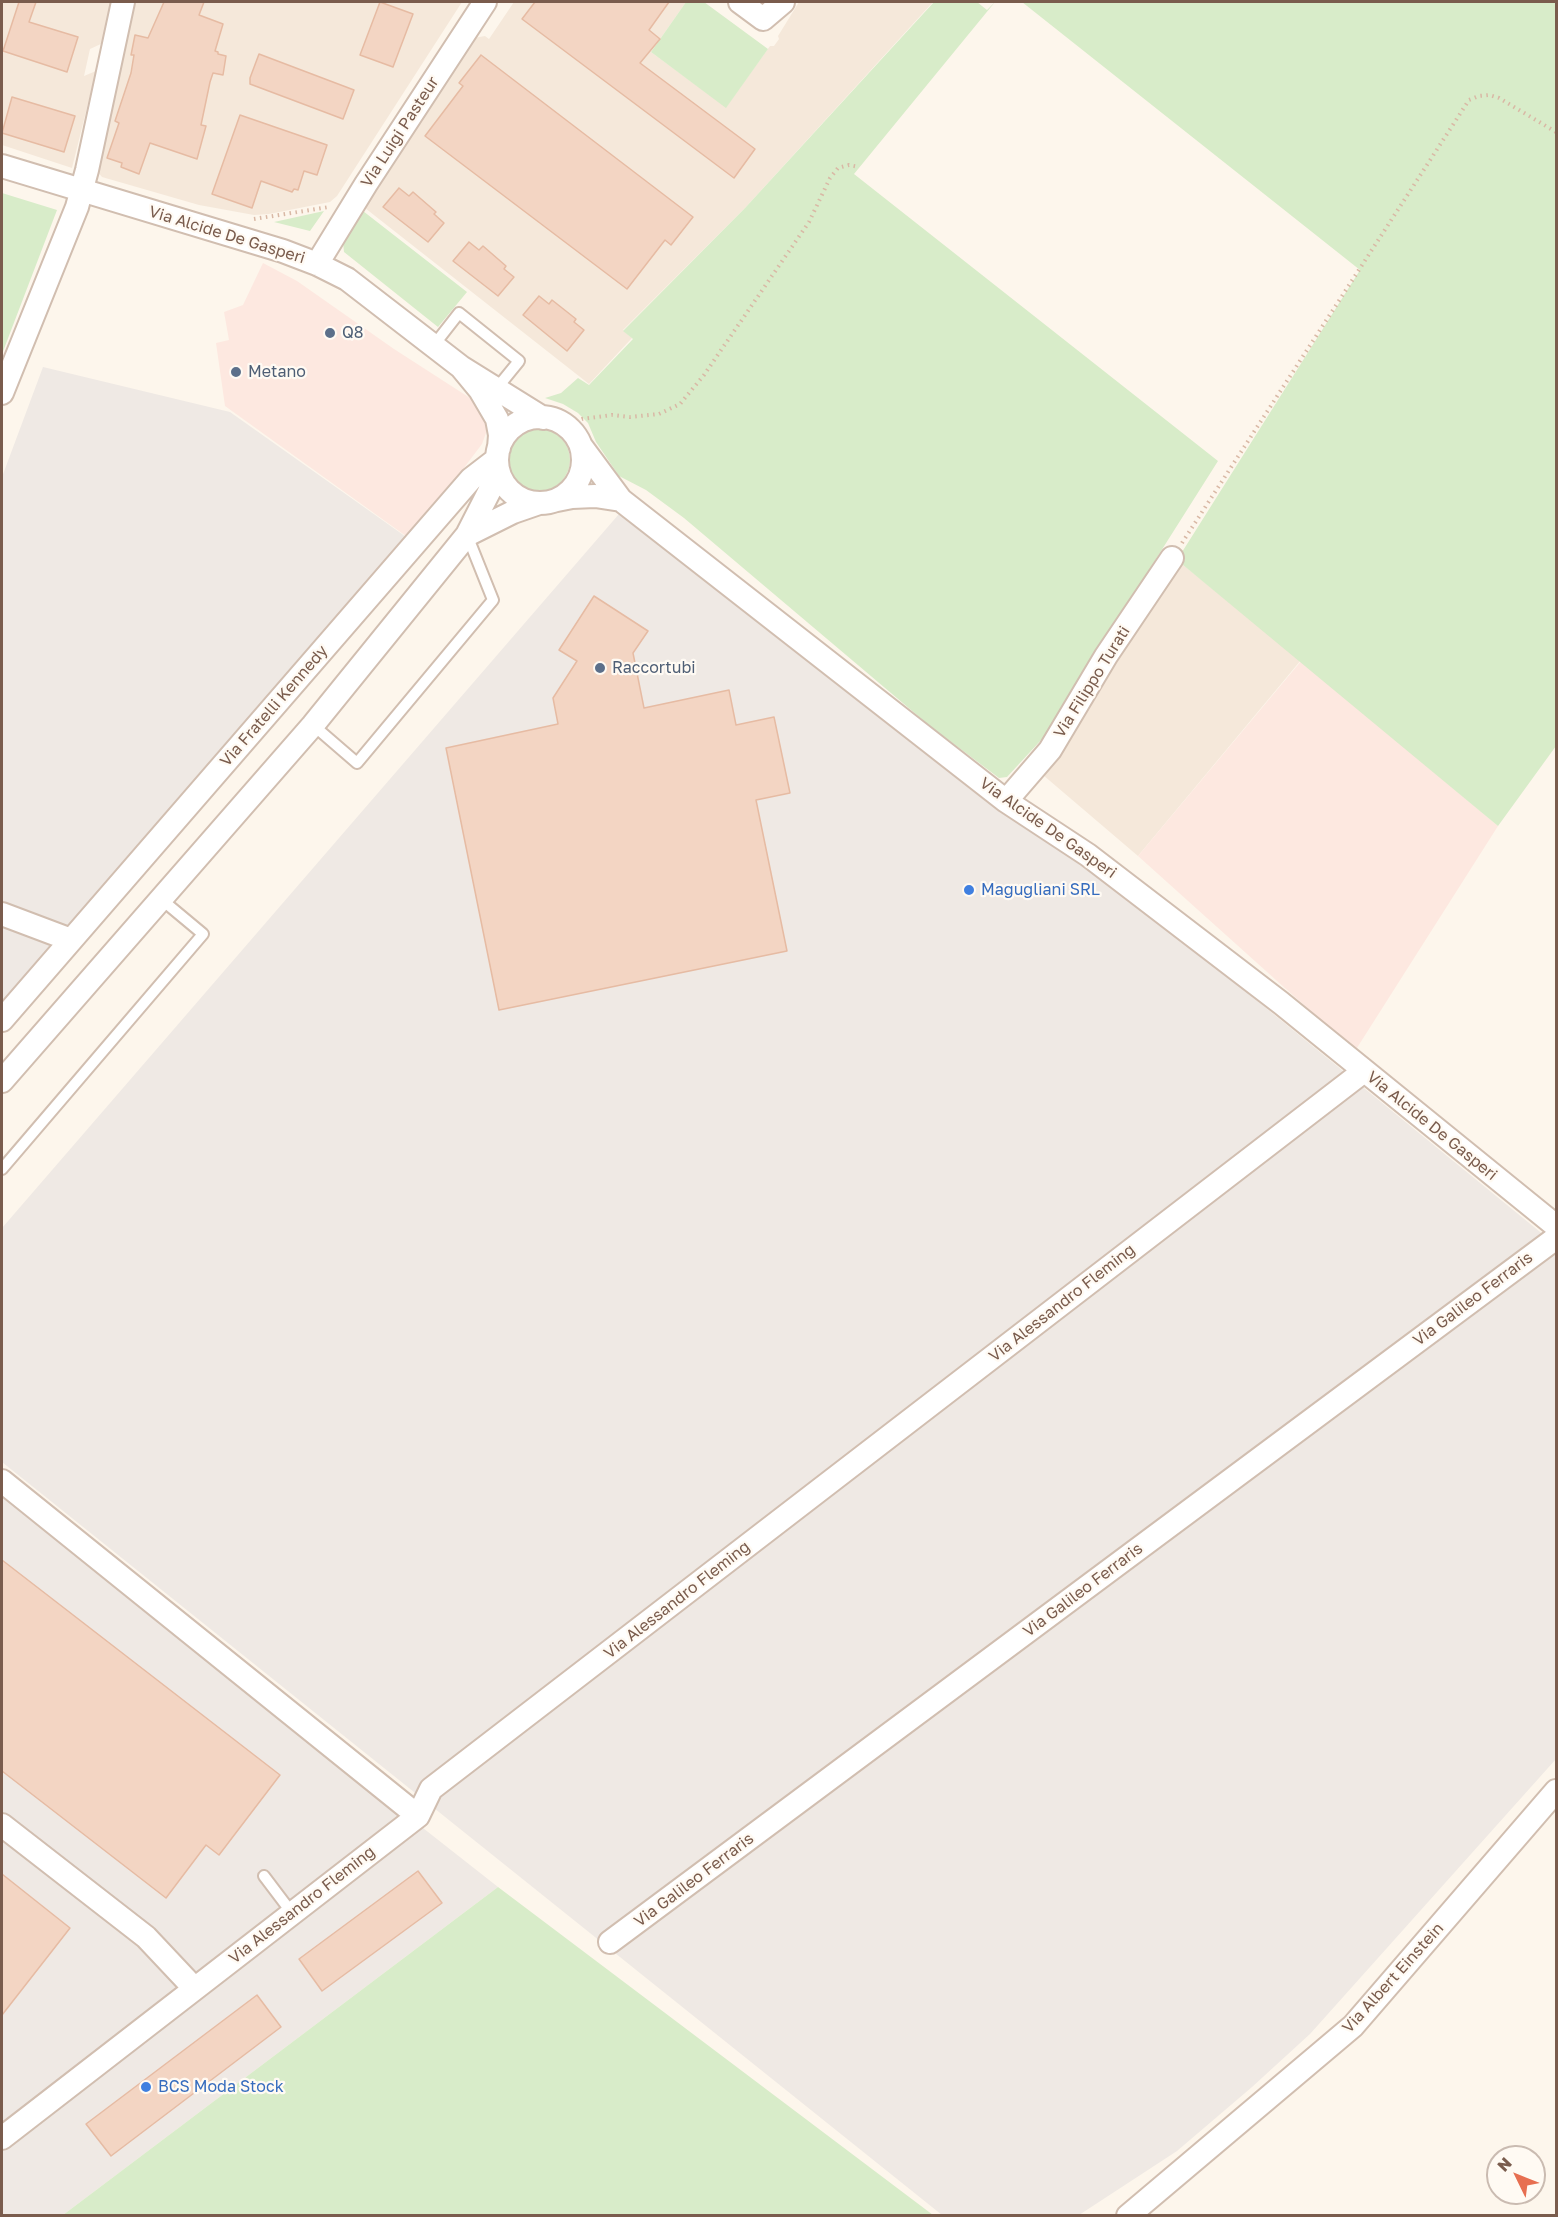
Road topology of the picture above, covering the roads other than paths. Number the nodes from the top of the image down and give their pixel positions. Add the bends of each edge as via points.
1 (123, 2) edge
2 (485, 2) edge
3 (740, 2) edge
4 (783, 2) edge
5 (2, 166) edge
6 (80, 191) junction
7 (317, 264) junction
8 (435, 345) junction
9 (461, 367) junction
10 (497, 388) junction
11 (2, 393) edge
12 (543, 418) junction
13 (581, 446) junction
14 (498, 454) junction
15 (621, 500) junction
16 (546, 502) junction
17 (467, 535) junction
18 (1172, 558) road end
19 (313, 725) junction
20 (1006, 801) junction
21 (161, 899) junction
22 (2, 914) edge
23 (71, 940) junction
24 (2, 1020) edge
25 (1364, 1071) junction
26 (2, 1081) edge
27 (2, 1169) edge
28 (1557, 1226) edge
29 (1557, 1238) edge
30 (2, 1481) edge
31 (1557, 1791) edge
32 (418, 1816) junction
33 (2, 1825) edge
34 (264, 1876) dead end
35 (292, 1913) junction
36 (610, 1942) dead end
37 (194, 1988) junction
38 (4, 2131) edge
39 (1128, 2216) edge

1 - 6 street
2 - 7 street, Via Luigi Pasteur
3 - 4 street via 764,19
5 - 6 street, Via Alcide De Gasperi
6 - 7 street, Via Alcide De Gasperi
6 - 11 street
7 - 8 street, Via Alcide De Gasperi via 347,279
8 - 9 street, Via Alcide De Gasperi
8 - 10 lane via 459,313 519,361
9 - 10 street, Via Alcide De Gasperi
9 - 14 street, Via Alcide De Gasperi via 497,418
10 - 12 street, Via Alcide De Gasperi
12 - 13 street via 566,426
12 - 14 street via 520,422 504,438
13 - 15 street, Via Alcide De Gasperi
13 - 16 street via 581,472 575,485 565,495
14 - 16 street via 499,472 513,494 525,500
14 - 17 street via 491,488
14 - 23 street, Via Fratelli Kennedy via 471,479
15 - 16 street via 595,496
15 - 20 street, Via Alcide De Gasperi
16 - 17 street via 513,512
17 - 19 street
17 - 19 lane via 494,600 357,763
18 - 20 street, Via Filippo Turati via 1050,750
19 - 21 street
20 - 25 street, Via Alcide De Gasperi via 1088,855
21 - 26 street
21 - 27 lane via 203,934
22 - 23 street
23 - 24 street, Via Fratelli Kennedy
25 - 28 street, Via Alcide De Gasperi
25 - 32 street, Via Alessandro Fleming via 431,1789
29 - 36 street, Via Galileo Ferraris
30 - 32 street
31 - 39 street, Via Albert Einstein via 1353,2026
32 - 35 street, Via Alessandro Fleming
33 - 37 street via 146,1937
34 - 35 lane
35 - 37 street, Via Alessandro Fleming
37 - 38 street, Via Alessandro Fleming

